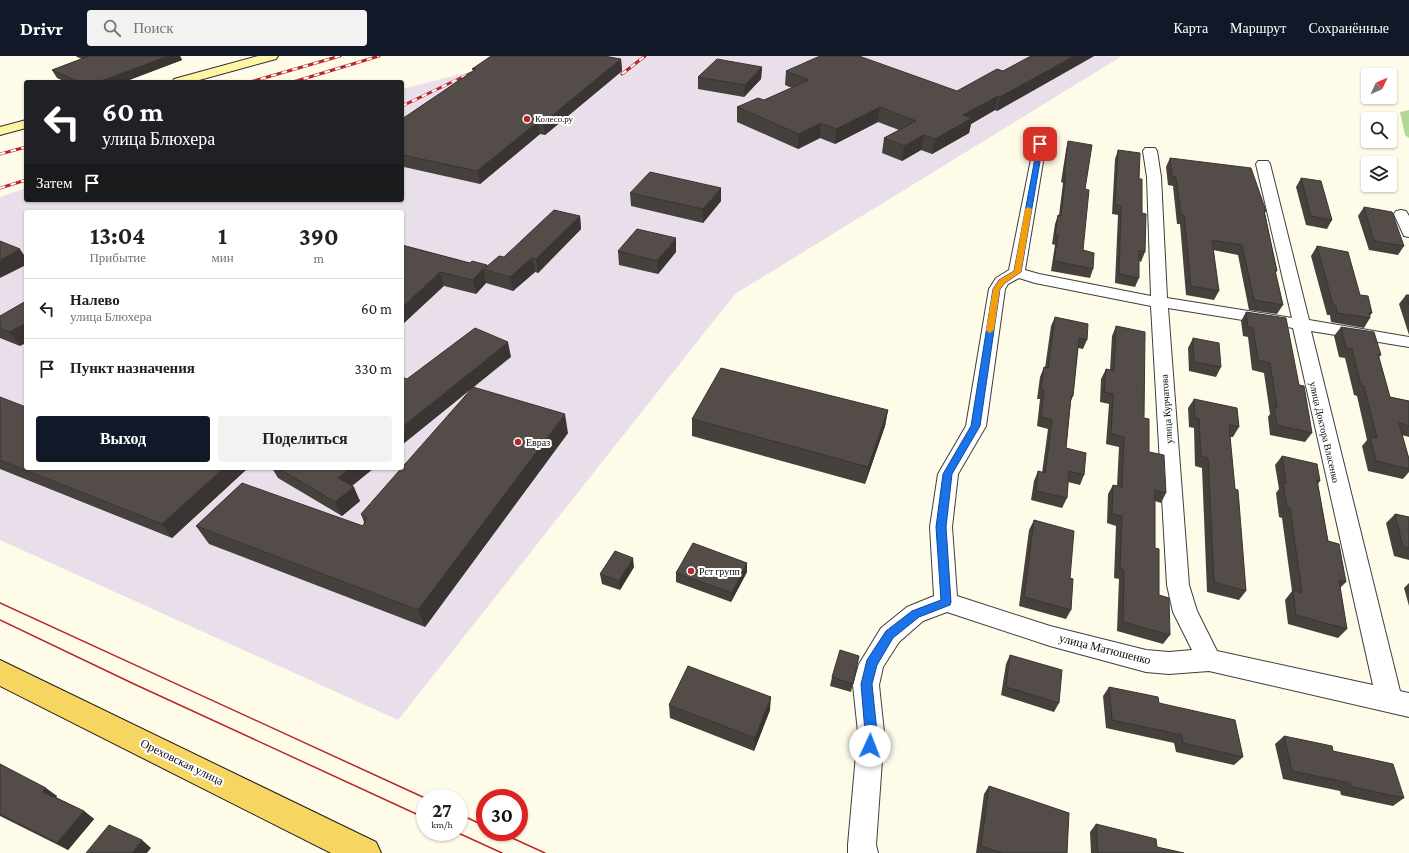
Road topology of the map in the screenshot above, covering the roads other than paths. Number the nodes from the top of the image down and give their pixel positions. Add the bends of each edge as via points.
1 (272, 56) edge
2 (185, 80) edge
3 (24, 125) edge
4 (0, 131) edge
5 (1040, 144) dead end
6 (1150, 151) dead end
7 (1263, 164) dead end
8 (1401, 214) dead end
9 (1409, 233) edge
10 (1017, 272) junction
11 (1159, 303) junction
12 (1301, 324) junction
13 (1409, 342) edge
14 (946, 602) junction
15 (1209, 660) junction
16 (0, 672) edge
17 (1399, 702) edge
18 (350, 850) edge
19 (863, 853) edge

1 - 2 main road
3 - 4 main road
5 - 10 street
6 - 11 street, улица Курчатова via 1154,177
7 - 12 street, улица Доктора Власенко
8 - 9 street
10 - 11 street via 1035,278
10 - 14 street via 1002,281 997,289 976,426 948,474 941,527
11 - 12 street
11 - 15 street, улица Курчатова via 1178,585 1185,612
12 - 13 street
12 - 17 street, улица Доктора Власенко
14 - 15 street, улица Матюшенко via 1050,636 1146,661 1169,663
14 - 19 street via 915,614 890,634 871,664 866,684 871,732
15 - 17 street, улица Матюшенко
16 - 18 main road, Ореховская улица

